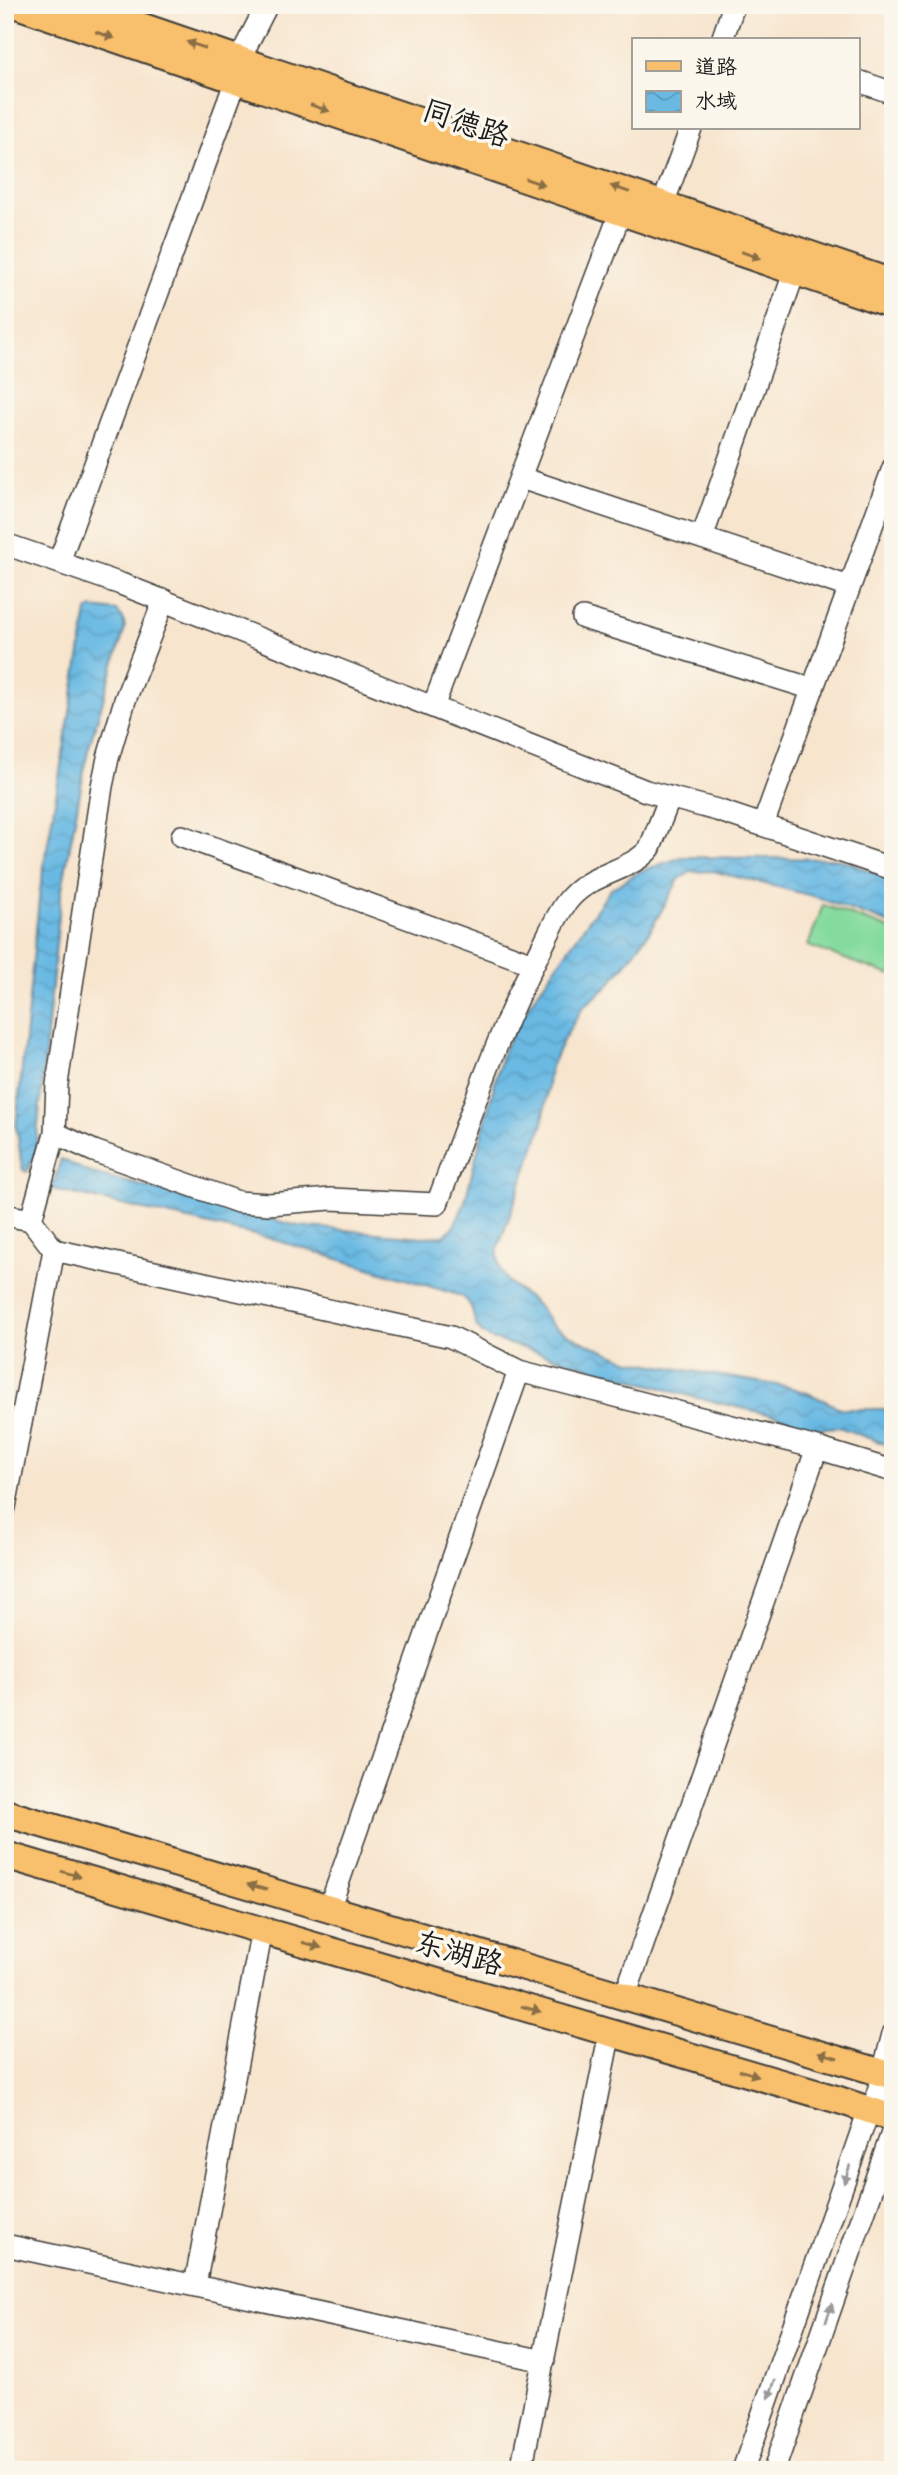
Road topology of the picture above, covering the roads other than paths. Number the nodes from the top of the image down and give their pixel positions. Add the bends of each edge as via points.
1 (17, 5) edge
2 (79, 5) edge
3 (267, 5) edge
4 (734, 5) edge
5 (728, 38) edge
6 (238, 70) junction
7 (860, 82) edge
8 (893, 93) edge
9 (690, 130) edge
10 (663, 204) junction
11 (621, 211) junction
12 (795, 271) junction
13 (893, 284) edge
14 (893, 305) edge
15 (893, 468) edge
16 (521, 478) junction
17 (886, 507) edge
18 (702, 538) junction
19 (5, 544) edge
20 (59, 562) junction
21 (849, 587) junction
22 (163, 600) junction
23 (583, 618) dead end
24 (813, 689) junction
25 (433, 707) junction
26 (670, 797) junction
27 (763, 825) junction
28 (182, 836) dead end
29 (893, 869) edge
30 (533, 964) junction
31 (55, 1133) junction
32 (5, 1215) edge
33 (31, 1220) junction
34 (54, 1250) junction
35 (519, 1371) junction
36 (817, 1448) junction
37 (893, 1471) edge
38 (5, 1507) edge
39 (5, 1813) edge
40 (5, 1855) edge
41 (329, 1909) junction
42 (262, 1930) junction
43 (625, 1996) junction
44 (610, 2032) junction
45 (893, 2034) edge
46 (888, 2074) edge
47 (878, 2113) edge
48 (893, 2130) edge
49 (5, 2245) edge
50 (195, 2286) junction
51 (544, 2361) junction
52 (521, 2470) edge
53 (743, 2470) edge
54 (774, 2470) edge

1 -> 6 main road, 同德路
6 -> 2 main road, 同德路
3 - 6 street
4 - 5 street
10 -> 6 main road, 同德路
6 -> 11 main road, 同德路
6 - 20 street
7 - 8 street
9 - 10 street
10 - 13 main road, 同德路
11 -> 12 main road, 同德路
11 - 16 street
12 - 14 main road, 同德路
12 - 18 street
15 - 17 street
16 - 18 street
16 - 25 street
17 - 21 street
18 - 21 street
19 - 20 street
20 - 22 street
21 - 24 street
22 - 25 street
22 - 31 street via 125,700 102,786 57,1084
23 - 24 street
24 - 27 street
25 - 26 street
26 - 27 street
26 - 30 street via 646,854 589,882 566,902
27 - 29 street
28 - 30 street
30 - 31 street via 515,999 437,1204 342,1199 238,1202 94,1152
31 - 33 street
32 - 33 street
33 - 34 street
34 - 35 street via 451,1337
34 - 38 street
35 - 36 street
35 - 41 street
36 - 37 street
36 - 43 street
41 -> 39 main road, 东湖路
40 -> 42 main road, 东湖路
41 - 43 main road, 东湖路
42 -> 44 main road, 东湖路
42 - 50 street
46 -> 43 main road, 东湖路
44 -> 47 main road, 东湖路
44 - 51 street
45 - 46 street
46 - 47 street
47 -> 53 street
54 -> 48 street
49 - 50 street
50 - 51 street
51 - 52 street

